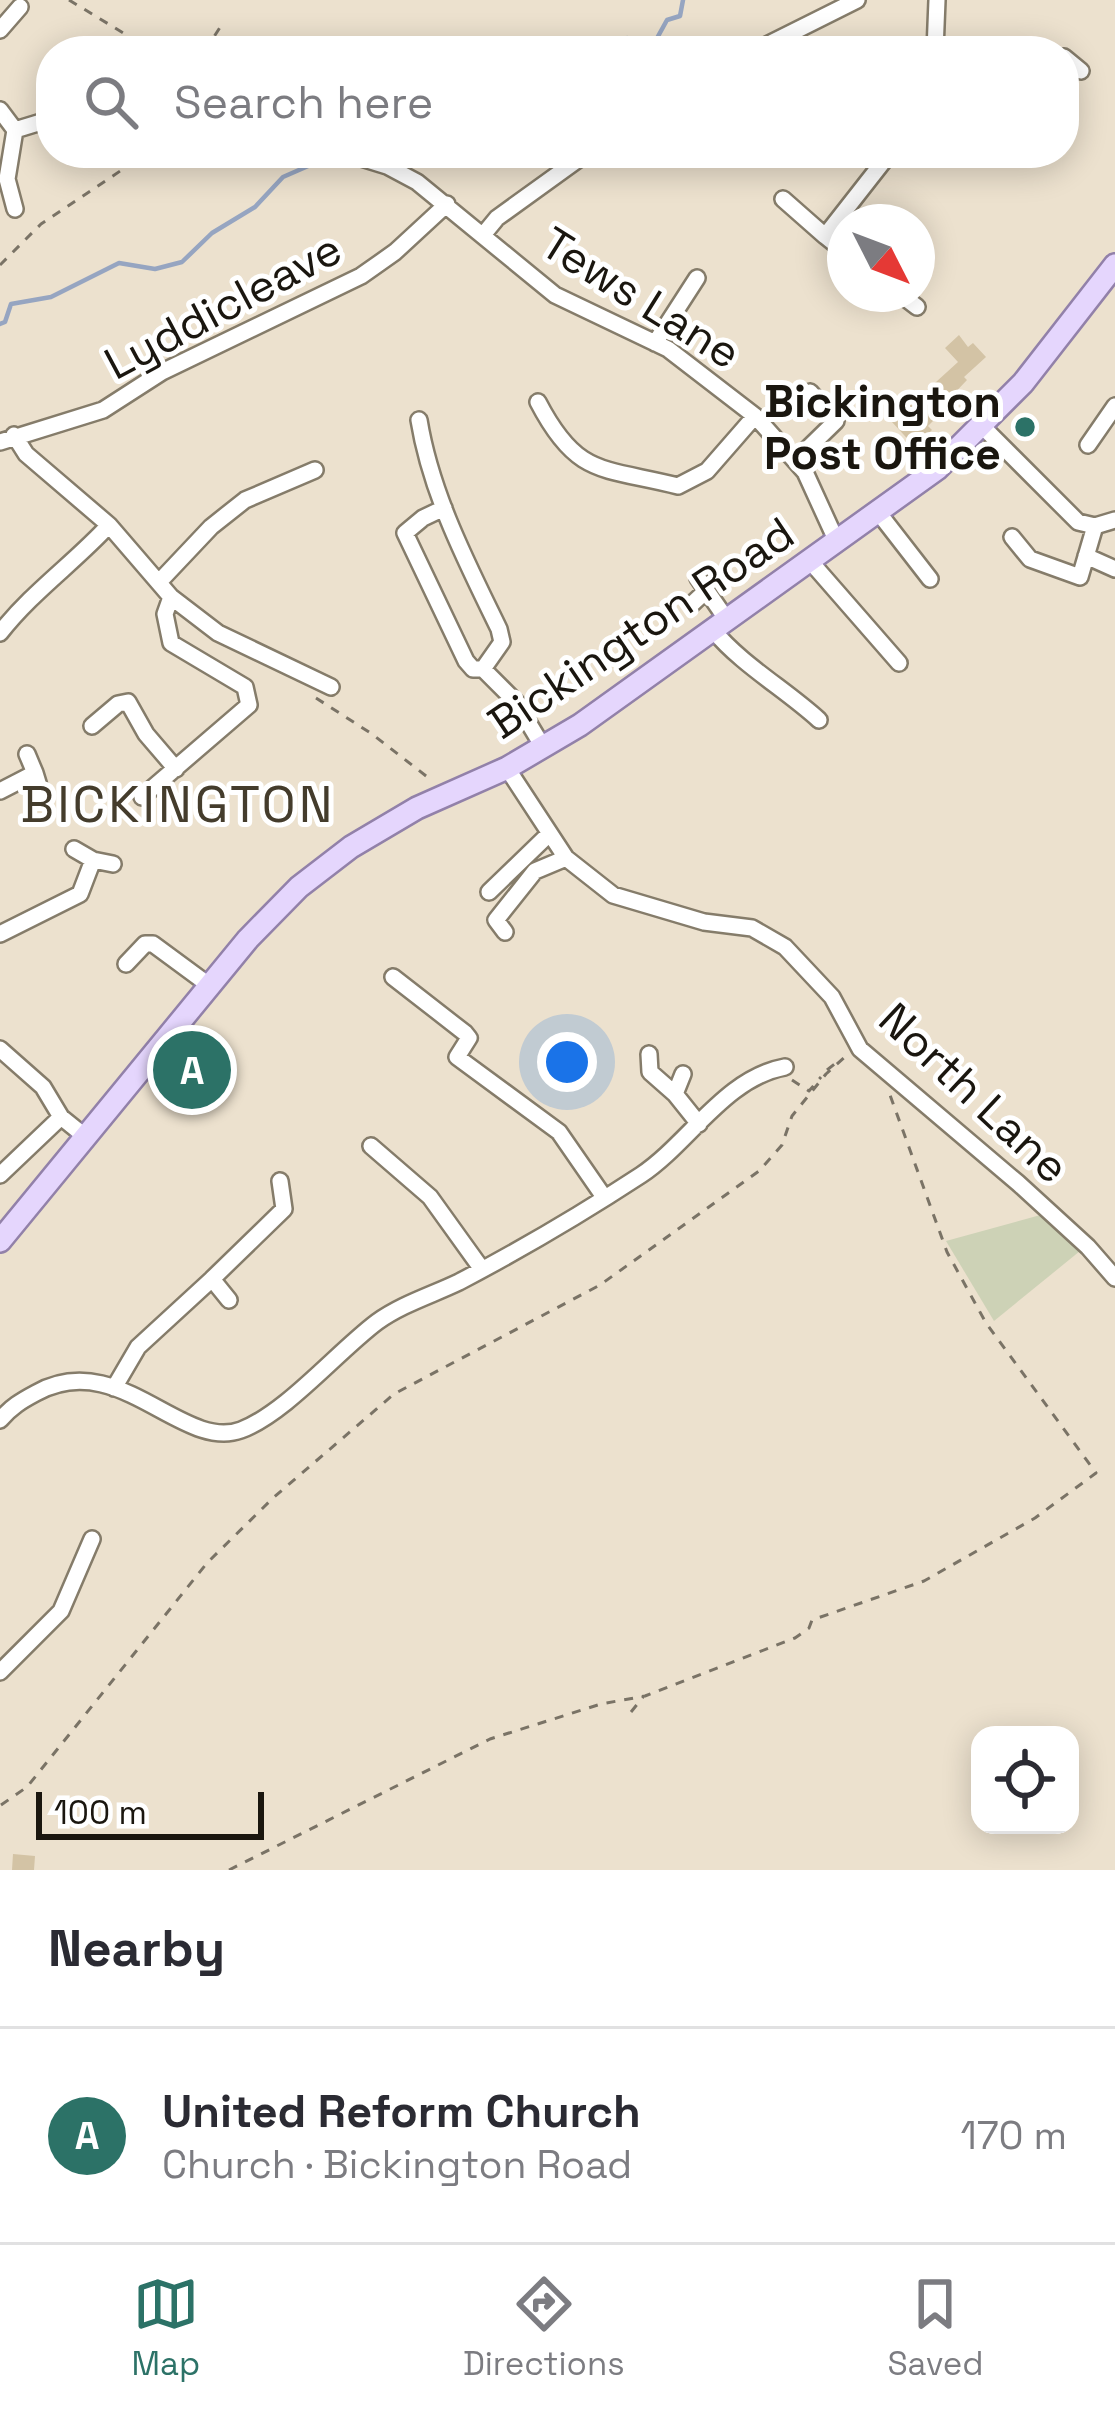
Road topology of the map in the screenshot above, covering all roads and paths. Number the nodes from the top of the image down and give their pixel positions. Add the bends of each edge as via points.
1 (69, 0) edge
2 (857, 0) edge
3 (937, 0) edge
4 (20, 7) dead end
5 (224, 21) dead end
6 (0, 30) edge
7 (128, 36) edge
8 (214, 36) edge
9 (784, 36) edge
10 (936, 36) edge
11 (0, 110) edge
12 (36, 124) edge
13 (15, 130) junction
14 (124, 168) edge
15 (390, 168) edge
16 (566, 168) edge
17 (878, 168) edge
18 (4, 179) edge
19 (783, 199) dead end
20 (447, 204) junction
21 (15, 209) dead end
22 (483, 236) junction
23 (825, 236) joint
24 (0, 265) edge
25 (1115, 265) edge
26 (698, 278) dead end
27 (656, 343) junction
28 (810, 392) dead end
29 (538, 402) dead end
30 (1115, 406) edge
31 (755, 416) junction
32 (418, 420) dead end
33 (982, 426) junction
34 (7, 438) edge
35 (1088, 445) dead end
36 (795, 460) junction
37 (315, 470) dead end
38 (444, 508) junction
39 (878, 512) junction
40 (1115, 520) edge
41 (109, 525) junction
42 (1095, 526) junction
43 (1012, 537) dead end
44 (837, 542) junction
45 (1086, 556) junction
46 (810, 561) junction
47 (1115, 569) edge
48 (930, 579) dead end
49 (160, 580) junction
50 (171, 597) junction
51 (692, 604) dead end
52 (720, 625) junction
53 (0, 633) edge
54 (899, 663) dead end
55 (483, 669) junction
56 (331, 687) dead end
57 (819, 720) dead end
58 (92, 726) dead end
59 (543, 747) junction
60 (27, 754) dead end
61 (507, 767) junction
62 (176, 769) junction
63 (35, 773) junction
64 (0, 791) edge
65 (42, 796) dead end
66 (142, 797) dead end
67 (549, 834) junction
68 (74, 849) dead end
69 (566, 858) junction
70 (93, 860) junction
71 (113, 864) dead end
72 (488, 892) dead end
73 (505, 932) dead end
74 (0, 934) edge
75 (125, 964) dead end
76 (393, 977) dead end
77 (210, 986) junction
78 (858, 1046) junction
79 (0, 1049) edge
80 (649, 1054) dead end
81 (842, 1060) junction
82 (780, 1068) joint
83 (683, 1074) dead end
84 (882, 1083) dead end
85 (675, 1094) junction
86 (61, 1117) junction
87 (699, 1124) junction
88 (87, 1138) junction
89 (371, 1146) dead end
90 (0, 1175) edge
91 (280, 1180) dead end
92 (604, 1196) junction
93 (0, 1241) edge
94 (482, 1268) junction
95 (1115, 1278) edge
96 (212, 1279) junction
97 (229, 1300) dead end
98 (114, 1388) junction
99 (0, 1420) edge
100 (92, 1539) dead end
101 (0, 1672) edge
102 (645, 1696) junction
103 (631, 1712) dead end
104 (1, 1805) edge
105 (229, 1870) edge

1 - 7 path
2 - 9 street
3 - 10 street
4 - 6 street
5 - 8 path
11 - 13 street
12 - 13 street
13 - 18 street
14 - 24 path via 40,224
15 - 20 street, Tews Lane
16 - 22 street, Tews Lane
17 - 23 street
18 - 21 street
19 - 23 street
20 - 22 street, Tews Lane
20 - 34 street, Lyddicleave via 361,276 161,372 103,410
22 - 27 street, Tews Lane via 554,295
25 - 33 main road, Bickington Road
26 - 27 street
27 - 31 street, Tews Lane
28 - 36 street via 836,421
29 - 31 street via 558,441 583,463 678,486 707,472
30 - 35 street
31 - 36 street, Tews Lane
32 - 38 street
33 - 39 main road, Bickington Road
33 - 42 street via 1078,522
34 - 41 street, Lyddicleave
36 - 44 street, Tews Lane
37 - 49 street via 245,500
38 - 55 street via 500,629 502,642
38 - 55 street via 405,533 466,662
39 - 44 main road, Bickington Road
39 - 48 street
40 - 42 street
41 - 49 street, Lyddicleave
41 - 53 street
42 - 45 street
43 - 45 street via 1030,559 1080,577
44 - 46 main road, Bickington Road
45 - 47 street
46 - 52 main road, Bickington Road
46 - 54 street
49 - 50 street, Lyddicleave
50 - 56 street, Lyddicleave via 218,633
50 - 62 street via 171,643 250,698
51 - 52 street via 702,584
52 - 57 street via 727,647
52 - 59 main road, Bickington Road
55 - 59 street
58 - 62 street via 128,702
59 - 61 main road, Bickington Road
60 - 63 street
61 - 67 street, North Lane
61 - 77 main road, Bickington Road via 351,847 299,887
62 - 66 street
63 - 64 street
63 - 65 street
67 - 69 street, North Lane
67 - 72 street
68 - 70 street
69 - 73 street via 535,871 496,920
69 - 78 street, North Lane via 613,895 752,928 785,947 832,997
70 - 71 street
70 - 74 street via 80,894
75 - 77 street via 153,944
76 - 92 street via 465,1033 457,1057 559,1132
77 - 88 main road, Bickington Road
78 - 81 path
78 - 95 street, North Lane
79 - 86 street via 44,1087
80 - 85 street via 650,1072
81 - 82 path via 809,1090
81 - 104 path via 792,1116 782,1145 759,1171 651,1252 394,1394 273,1498 207,1563 27,1787
82 - 87 street via 744,1084
83 - 85 street
84 - 102 path via 947,1252 986,1323 1096,1473 1036,1518 924,1581 812,1620 795,1638
85 - 87 street
86 - 88 street
86 - 90 street
87 - 92 street
88 - 93 main road, Bickington Road
89 - 94 street via 430,1196
91 - 96 street via 284,1210
92 - 94 street
94 - 98 street via 380,1320 238,1432 212,1433
96 - 97 street
96 - 98 street via 138,1347
98 - 99 street via 81,1378 52,1384
100 - 101 street via 62,1611
102 - 103 path
102 - 105 path via 490,1739

